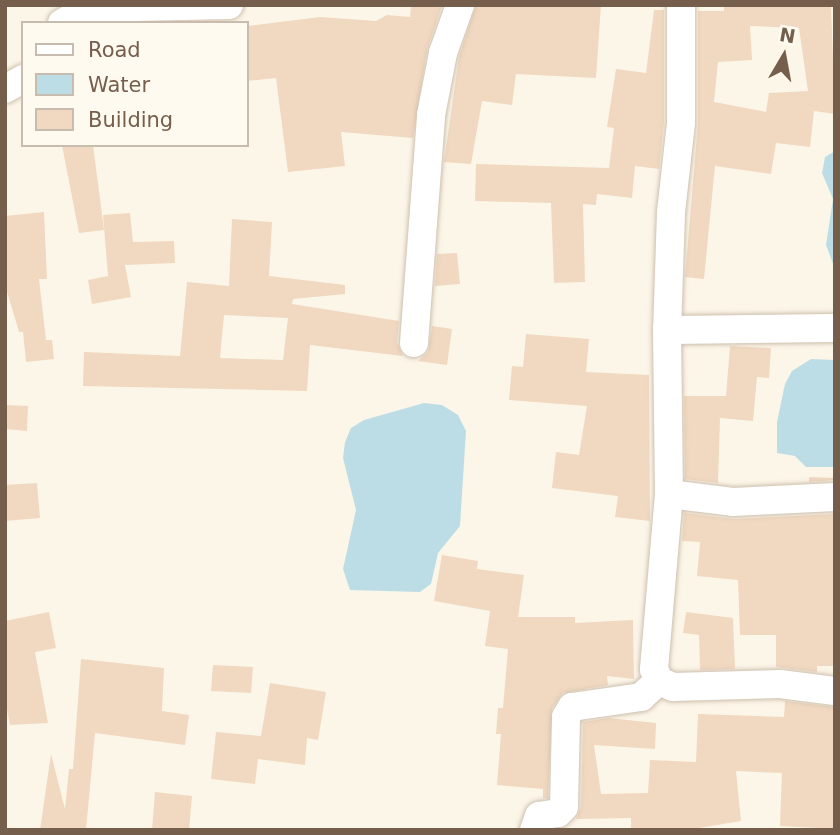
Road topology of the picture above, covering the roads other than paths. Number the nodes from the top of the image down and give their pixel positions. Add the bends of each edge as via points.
1 (229, 5) edge
2 (460, 5) edge
3 (681, 5) edge
4 (65, 21) edge
5 (21, 80) edge
6 (5, 89) edge
7 (835, 328) edge
8 (667, 330) junction
9 (414, 343) dead end
10 (669, 494) junction
11 (835, 497) edge
12 (659, 681) junction
13 (835, 691) edge
14 (534, 830) edge

1 - 4 street via 88,8
2 - 9 street via 443,53 431,115
3 - 8 street via 681,123 671,212
5 - 6 street
7 - 8 street
8 - 10 street
10 - 11 street via 733,502
10 - 12 street via 654,669
12 - 13 street via 704,690 780,684
12 - 14 street via 641,697 572,707 566,717 564,807 558,813 539,816

